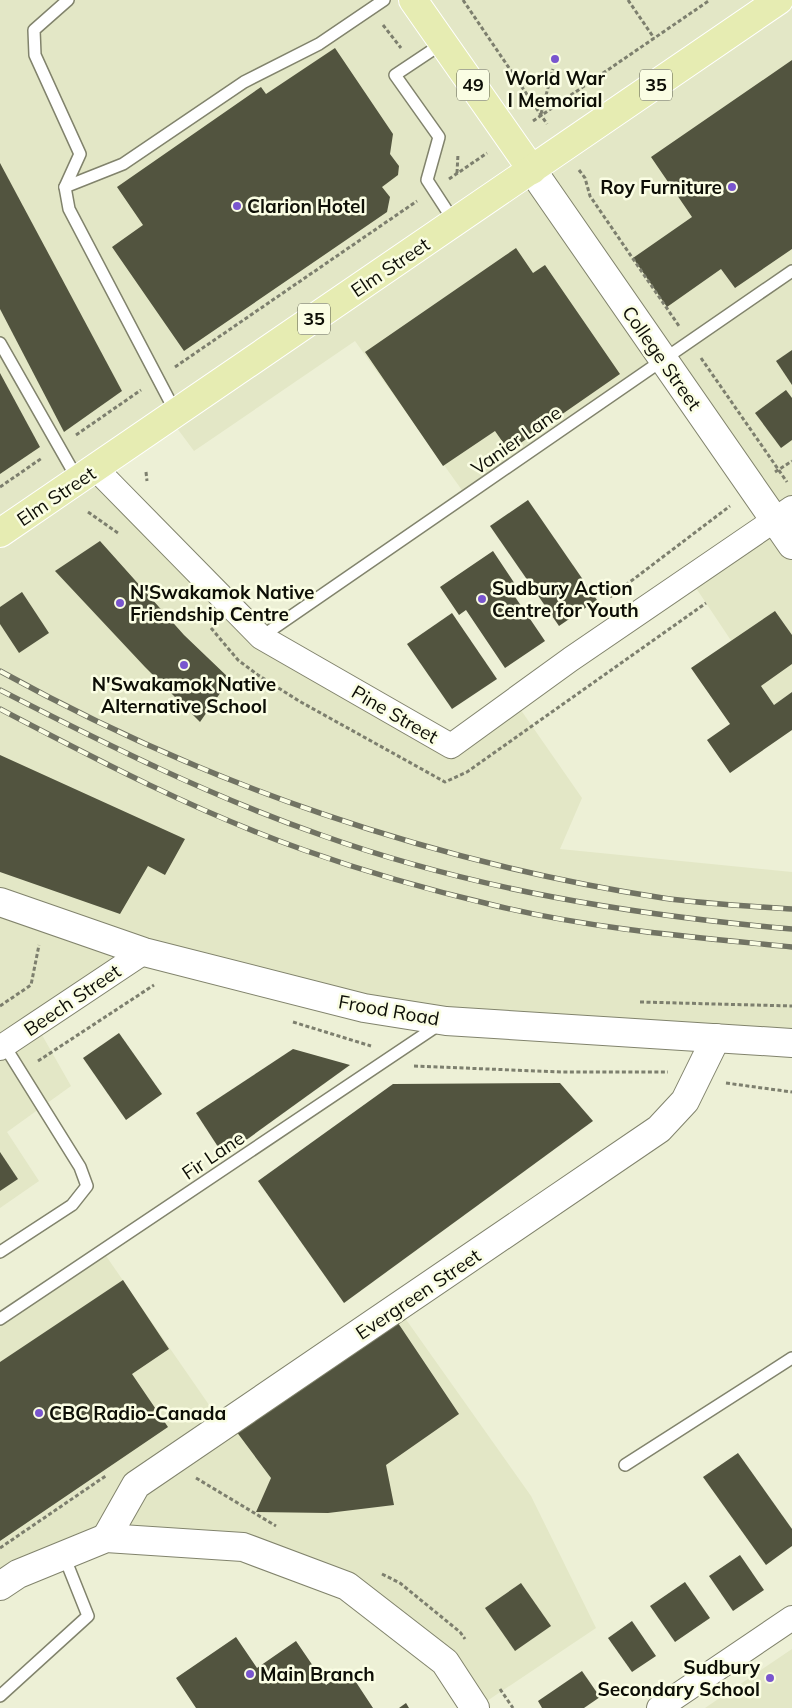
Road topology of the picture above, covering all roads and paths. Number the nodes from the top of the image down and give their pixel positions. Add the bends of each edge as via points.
1 (68, 0) edge
2 (384, 0) edge
3 (413, 0) edge
4 (463, 0) edge
5 (628, 0) edge
6 (710, 0) edge
7 (779, 0) edge
8 (654, 38) junction
9 (443, 43) junction
10 (553, 69) dead end
11 (541, 115) junction
12 (510, 137) junction
13 (564, 148) junction
14 (532, 170) junction
15 (65, 187) junction
16 (433, 190) junction
17 (454, 223) junction
18 (792, 271) edge
19 (689, 341) junction
20 (0, 343) edge
21 (663, 360) junction
22 (158, 379) junction
23 (176, 414) junction
24 (58, 447) junction
25 (792, 461) edge
26 (778, 470) junction
27 (146, 472) dead end
28 (87, 474) junction
29 (0, 487) edge
30 (147, 487) dead end
31 (752, 488) junction
32 (792, 488) edge
33 (88, 512) dead end
34 (783, 513) edge
35 (0, 533) edge
36 (122, 536) dead end
37 (792, 545) edge
38 (609, 598) dead end
39 (707, 601) dead end
40 (205, 622) dead end
41 (261, 637) junction
42 (0, 902) edge
43 (48, 919) junction
44 (144, 952) junction
45 (633, 1002) dead end
46 (0, 1006) edge
47 (792, 1006) edge
48 (446, 1021) junction
49 (716, 1038) junction
50 (792, 1043) edge
51 (2, 1046) edge
52 (0, 1252) edge
53 (0, 1319) edge
54 (792, 1358) edge
55 (625, 1464) dead end
56 (106, 1538) junction
57 (64, 1555) junction
58 (0, 1586) edge
59 (792, 1618) edge
60 (0, 1696) edge
61 (475, 1708) edge
62 (659, 1708) edge

1 - 15 lane via 34,30 35,56 80,154
2 - 15 lane via 319,44 244,82 123,164
3 - 9 main road, 49
4 - 11 path
5 - 8 path
6 - 8 path
7 - 13 main road, Elm Street / 35
8 - 11 path
9 - 12 main road, 49
9 - 16 lane via 395,75 439,137 427,180
10 - 11 path
11 - 12 path
11 - 13 path
12 - 14 main road, 49
12 - 16 path
13 - 14 main road, Elm Street / 35
13 - 19 path via 585,178 590,196
14 - 17 main road, Elm Street / 35
14 - 21 street, College Street
15 - 22 lane via 69,209
16 - 17 lane
16 - 22 path
17 - 23 main road, Elm Street / 35
18 - 19 lane, Vanier Lane
19 - 21 lane, Vanier Lane
19 - 26 path
20 - 24 lane
21 - 31 street, College Street
21 - 41 lane, Vanier Lane
22 - 23 lane
22 - 24 path
23 - 28 main road, Elm Street / 35
24 - 28 lane
24 - 29 path
25 - 26 path
26 - 31 path
26 - 32 path
27 - 30 path
28 - 35 main road, Elm Street / 35
28 - 41 street, Pine Street
31 - 34 street, College Street
31 - 38 path
33 - 36 path
34 - 37 street, College Street
34 - 41 street, Pine Street via 451,746
39 - 40 path via 467,772 445,782 258,675 238,660
42 - 43 street, Frood Road
43 - 44 street, Frood Road
43 - 46 path via 31,985
44 - 48 street, Frood Road via 364,1008
44 - 51 street, Beech Street
45 - 47 path
48 - 49 street, Frood Road
48 - 53 lane, Fir Lane
49 - 50 street, Frood Road
49 - 56 street, Evergreen Street via 685,1101 659,1129 136,1485
51 - 52 lane via 80,1166 87,1186 72,1205
54 - 55 lane
56 - 57 street
56 - 61 street via 243,1547 347,1586 445,1662
57 - 58 street via 18,1574
57 - 60 lane via 88,1616
59 - 62 street

